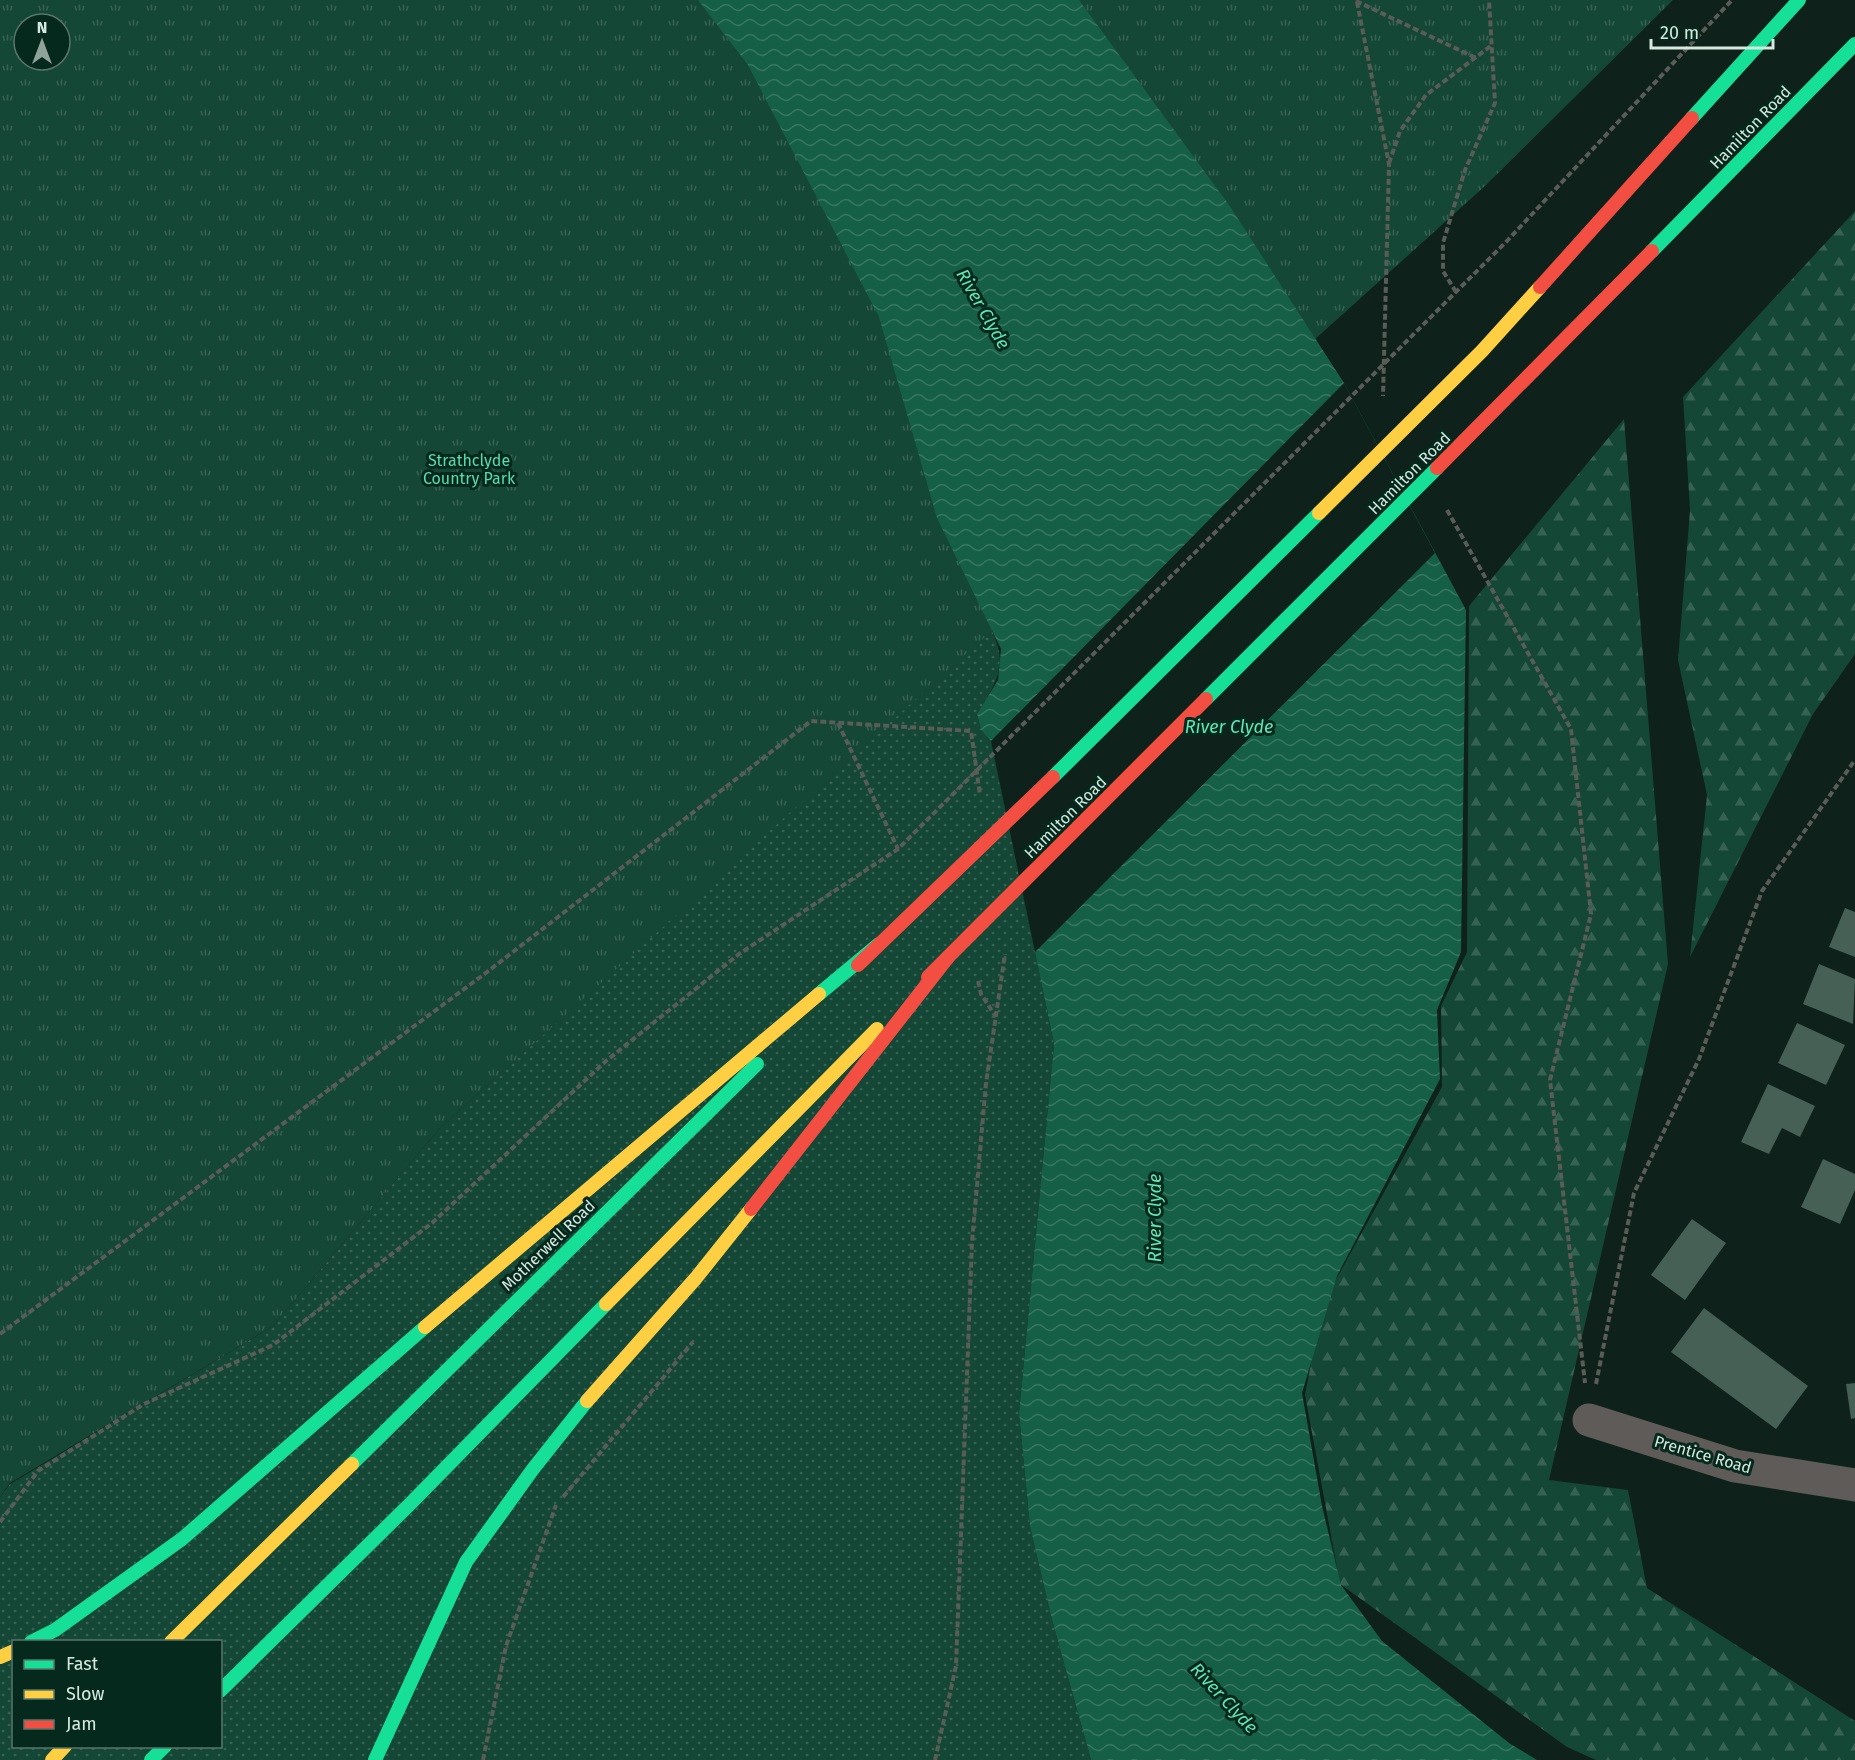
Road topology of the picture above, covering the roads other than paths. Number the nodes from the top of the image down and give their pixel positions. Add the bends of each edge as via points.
1 (1798, 0) edge
2 (1855, 44) edge
3 (879, 944) junction
4 (949, 956) junction
5 (1589, 1420) road end
6 (1855, 1485) edge
7 (33, 1640) edge
8 (172, 1640) edge
9 (222, 1689) edge
10 (63, 1748) edge
11 (163, 1748) edge
12 (51, 1760) edge
13 (151, 1760) edge
14 (375, 1760) edge

1 - 3 main road, Motherwell Road via 1482,351 952,877
2 - 4 main road, Hamilton Road
3 - 7 main road via 493,1268 182,1539 55,1630
3 - 8 main road, Motherwell Road
4 - 9 main road via 411,1503
4 - 14 main road via 696,1278 605,1379 466,1562
5 - 6 street, Prentice Road via 1735,1466
10 - 12 main road
11 - 13 main road

